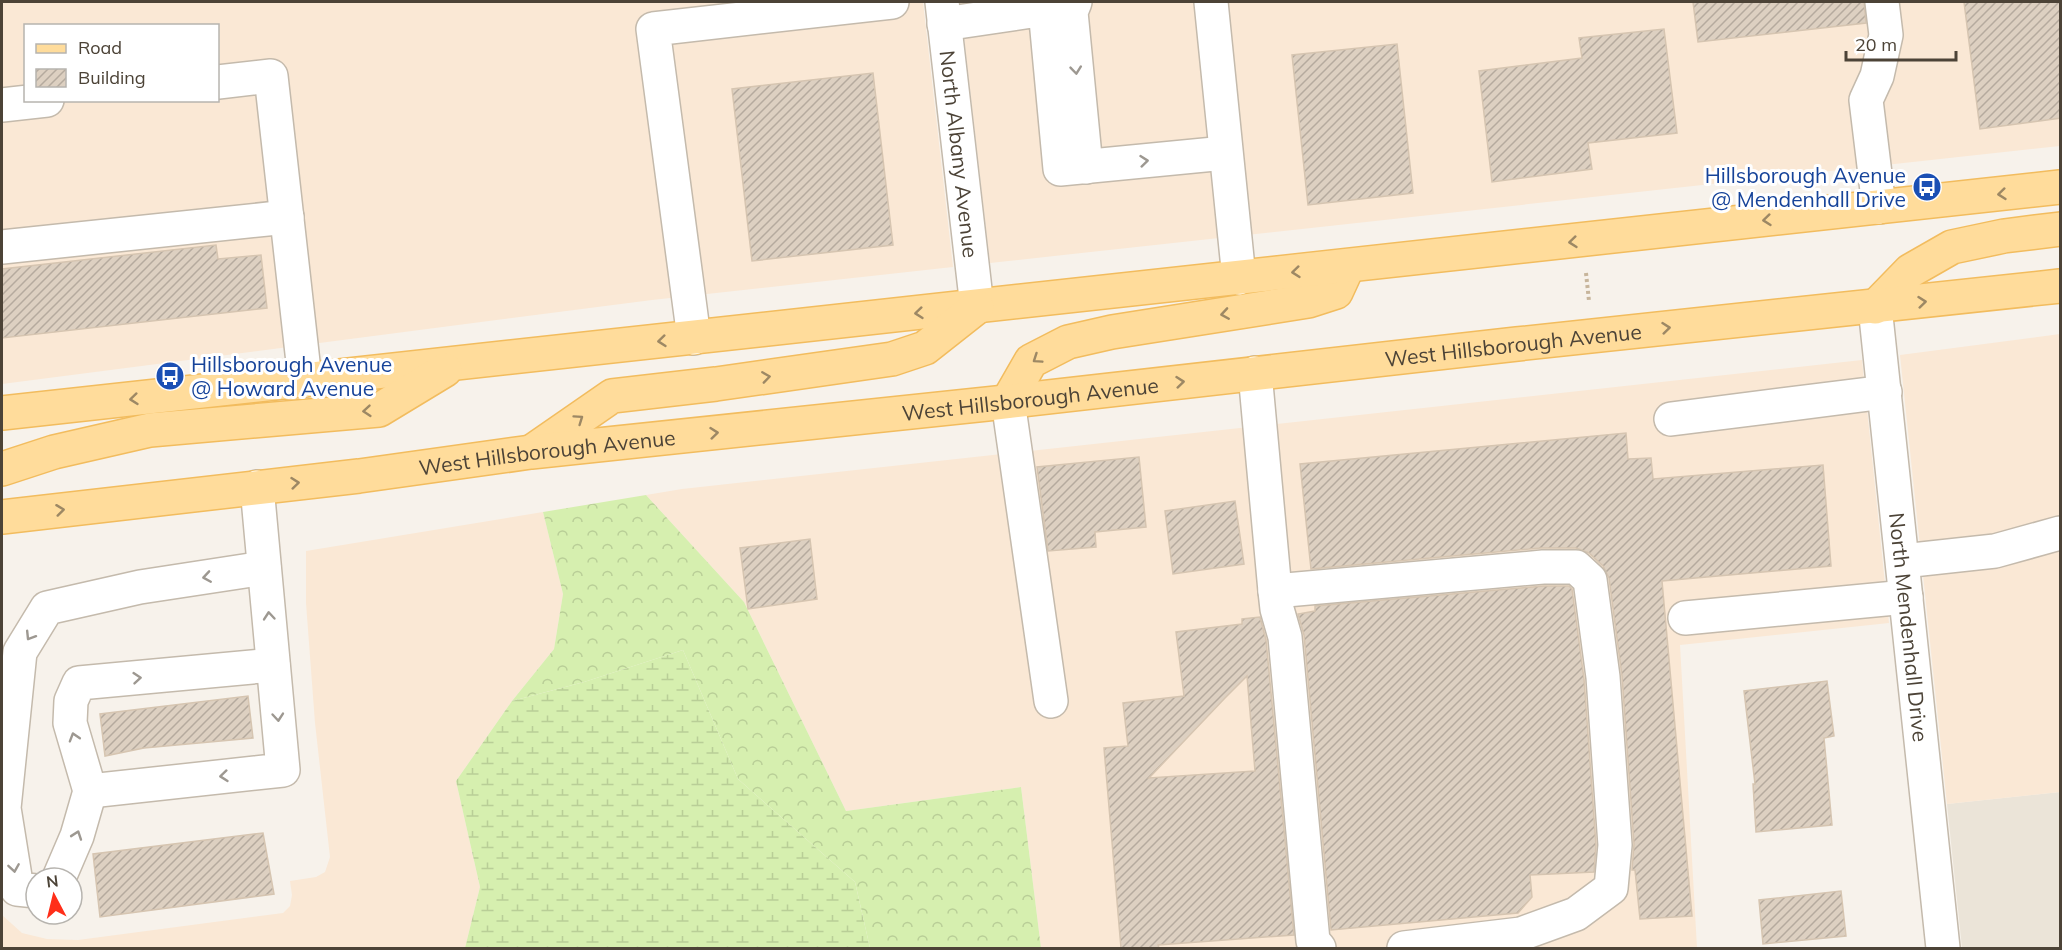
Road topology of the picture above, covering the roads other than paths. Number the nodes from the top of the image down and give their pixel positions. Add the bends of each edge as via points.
1 (892, 2) edge
2 (1210, 2) edge
3 (1882, 2) edge
4 (1059, 6) edge
5 (943, 13) edge
6 (219, 82) edge
7 (29, 102) edge
8 (2, 105) edge
9 (1225, 153) junction
10 (2061, 187) edge
11 (1879, 207) junction
12 (287, 217) junction
13 (2061, 229) edge
14 (2, 247) edge
15 (1348, 266) junction
16 (1239, 278) junction
17 (2061, 286) edge
18 (977, 307) junction
19 (1875, 307) junction
20 (694, 338) junction
21 (455, 365) junction
22 (1255, 373) junction
23 (305, 381) junction
24 (1885, 392) junction
25 (1008, 401) junction
26 (2, 413) edge
27 (1671, 419) dead end
28 (531, 452) junction
29 (2, 469) edge
30 (257, 487) junction
31 (2, 517) edge
32 (2061, 533) edge
33 (1903, 561) junction
34 (264, 568) junction
35 (1275, 591) junction
36 (1906, 597) junction
37 (1685, 618) dead end
38 (273, 665) junction
39 (1051, 701) dead end
40 (90, 790) junction
41 (64, 866) edge
42 (24, 890) edge
43 (1319, 948) edge
44 (1404, 948) edge
45 (1943, 948) edge

1 - 20 street via 653,29
2 - 9 street
3 - 11 street via 1886,35 1877,76 1866,100
4 - 5 street
4 -> 9 street via 1060,169
5 - 18 street, North Albany Avenue
6 - 12 street via 271,76
7 - 8 street
9 - 16 street
10 -> 11 main road
11 -> 15 main road
12 - 14 street
12 - 23 street
13 - 19 main road via 1952,247 1910,272
15 -> 16 main road
15 -> 25 main road via 1336,292 1308,301 1068,342 1031,361
16 - 18 main road
19 -> 17 main road, West Hillsborough Avenue
18 -> 20 main road
28 -> 18 main road via 612,396 892,358 925,348
22 -> 19 main road, West Hillsborough Avenue
19 - 24 street, North Mendenhall Drive
20 -> 21 main road
21 - 23 main road
21 -> 29 main road via 380,410 150,430 54,452
25 -> 22 main road, West Hillsborough Avenue
22 - 35 street
23 -> 26 main road
24 - 27 street
24 - 33 street, North Mendenhall Drive
28 -> 25 main road, West Hillsborough Avenue
25 - 39 street
30 -> 28 main road, West Hillsborough Avenue
31 -> 30 main road, West Hillsborough Avenue
30 - 34 street
32 - 33 street via 1995,551
33 - 36 street, North Mendenhall Drive
38 -> 34 street
34 -> 42 street via 140,587 47,608 20,652 4,808 17,889
35 - 43 street via 1285,637 1313,941
35 - 44 street via 1543,567 1576,567 1590,580 1603,677 1615,844 1611,888 1576,914 1521,934
36 - 37 street
36 - 45 street, North Mendenhall Drive
38 -> 40 street via 283,770
40 -> 38 street via 70,723 71,701 79,683
41 -> 40 street

